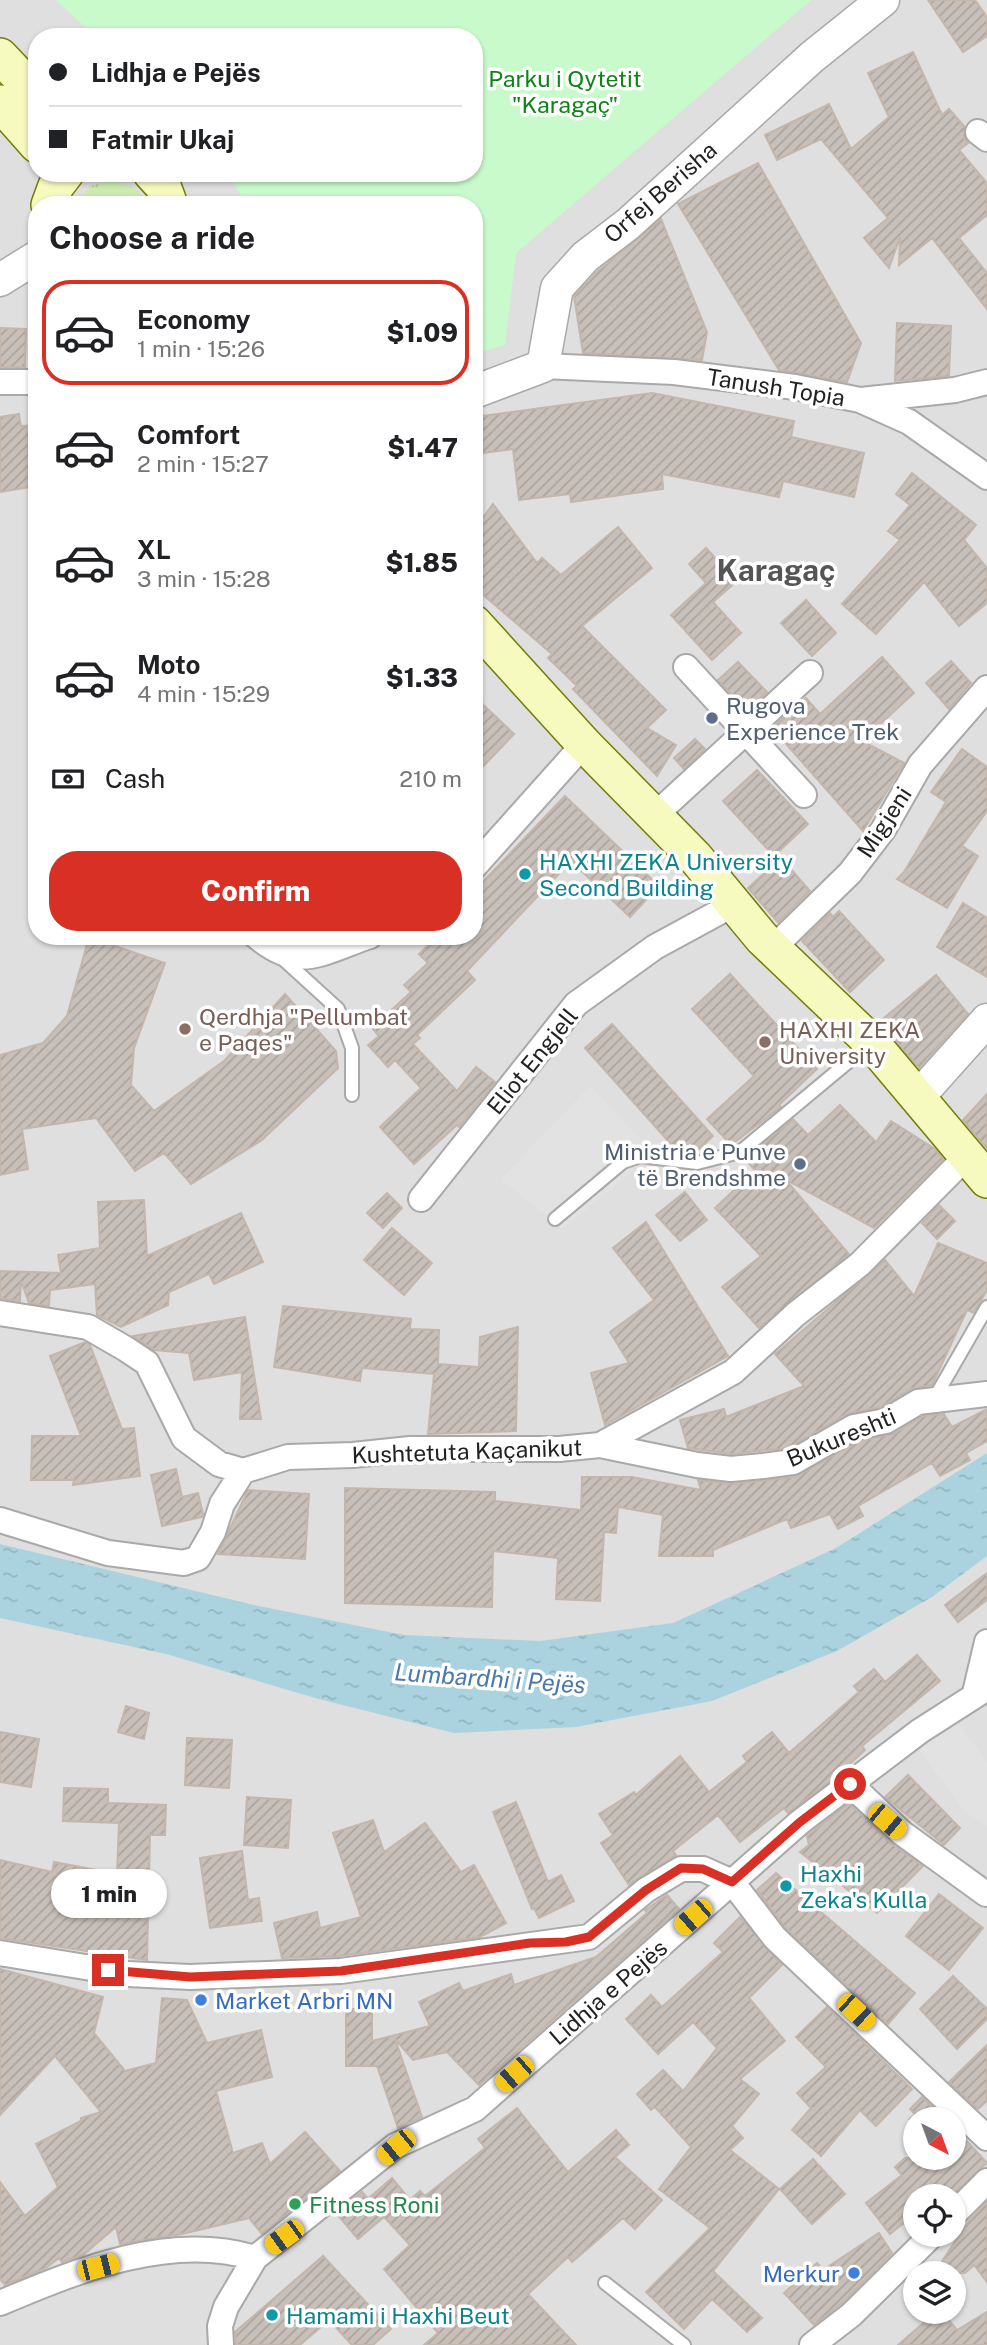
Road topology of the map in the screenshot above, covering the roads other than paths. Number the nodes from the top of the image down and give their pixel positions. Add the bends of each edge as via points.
1 (883, 0) edge
2 (0, 56) edge
3 (28, 86) edge
4 (0, 103) edge
5 (28, 135) edge
6 (28, 263) edge
7 (0, 280) edge
8 (543, 366) junction
9 (0, 382) edge
10 (987, 382) edge
11 (28, 383) edge
12 (483, 389) edge
13 (860, 400) junction
14 (987, 477) edge
15 (483, 633) edge
16 (686, 667) dead end
17 (810, 673) dead end
18 (987, 688) edge
19 (747, 733) junction
20 (584, 744) junction
21 (804, 795) dead end
22 (655, 815) junction
23 (483, 857) edge
24 (736, 903) junction
25 (266, 945) edge
26 (267, 945) edge
27 (343, 945) edge
28 (773, 948) junction
29 (987, 1020) edge
30 (871, 1042) junction
31 (352, 1095) dead end
32 (919, 1096) junction
33 (978, 1168) edge
34 (421, 1199) dead end
35 (555, 1219) dead end
36 (987, 1307) edge
37 (0, 1313) edge
38 (987, 1394) edge
39 (934, 1400) junction
40 (600, 1445) junction
41 (243, 1471) junction
42 (0, 1520) edge
43 (987, 1642) edge
44 (981, 1691) edge
45 (850, 1784) junction
46 (732, 1882) junction
47 (986, 1894) edge
48 (0, 1953) edge
49 (987, 2138) edge
50 (987, 2181) edge
51 (966, 2202) edge
52 (920, 2247) edge
53 (255, 2258) junction
54 (605, 2283) dead end
55 (0, 2303) edge
56 (221, 2345) edge
57 (684, 2345) edge
58 (811, 2345) edge

1 - 8 street, Orfej Berisha via 585,257 557,288
2 - 3 main road
4 - 5 main road
6 - 7 street
8 - 12 street
8 - 13 street, Tanush Topia via 674,372
9 - 11 street
10 - 13 street
13 - 14 street, Tanush Topia via 909,422
15 - 20 main road
16 - 19 street
17 - 19 street
18 - 28 street, Migjeni via 920,765 883,830 850,873
19 - 21 street
19 - 22 street
20 - 22 main road
20 - 23 street
22 - 24 main road
24 - 28 main road
24 - 34 street, Eliot Engjell via 656,947 576,1004
25 - 31 lane via 338,1009 352,1048
26 - 27 street via 300,959
28 - 30 main road
29 - 32 street
30 - 32 main road
30 - 35 lane via 740,1152 697,1163 641,1156 623,1162
32 - 33 main road
33 - 40 street, Kushtetuta Kaçanikut via 796,1314 733,1372
36 - 39 lane
37 - 41 street via 88,1327 147,1363 184,1438 219,1464
38 - 39 street
39 - 40 street, Bukureshti via 918,1402 887,1421 854,1427 793,1462 731,1469
40 - 41 street, Kushtetuta Kaçanikut via 288,1457
41 - 42 street via 198,1558 184,1563 108,1553
43 - 44 street
44 - 45 street, Lidhja e Pejës via 927,1735
45 - 46 street, Lidhja e Pejës
45 - 47 street via 902,1833
46 - 48 street via 703,1869 681,1868 589,1937 341,1971 190,1977 128,1974
46 - 49 street via 775,1938
46 - 53 street, Lidhja e Pejës via 475,2109 396,2147
50 - 51 street
52 - 58 street via 851,2315
53 - 55 street via 225,2249 162,2251 52,2281
53 - 56 street via 226,2307
54 - 57 lane

